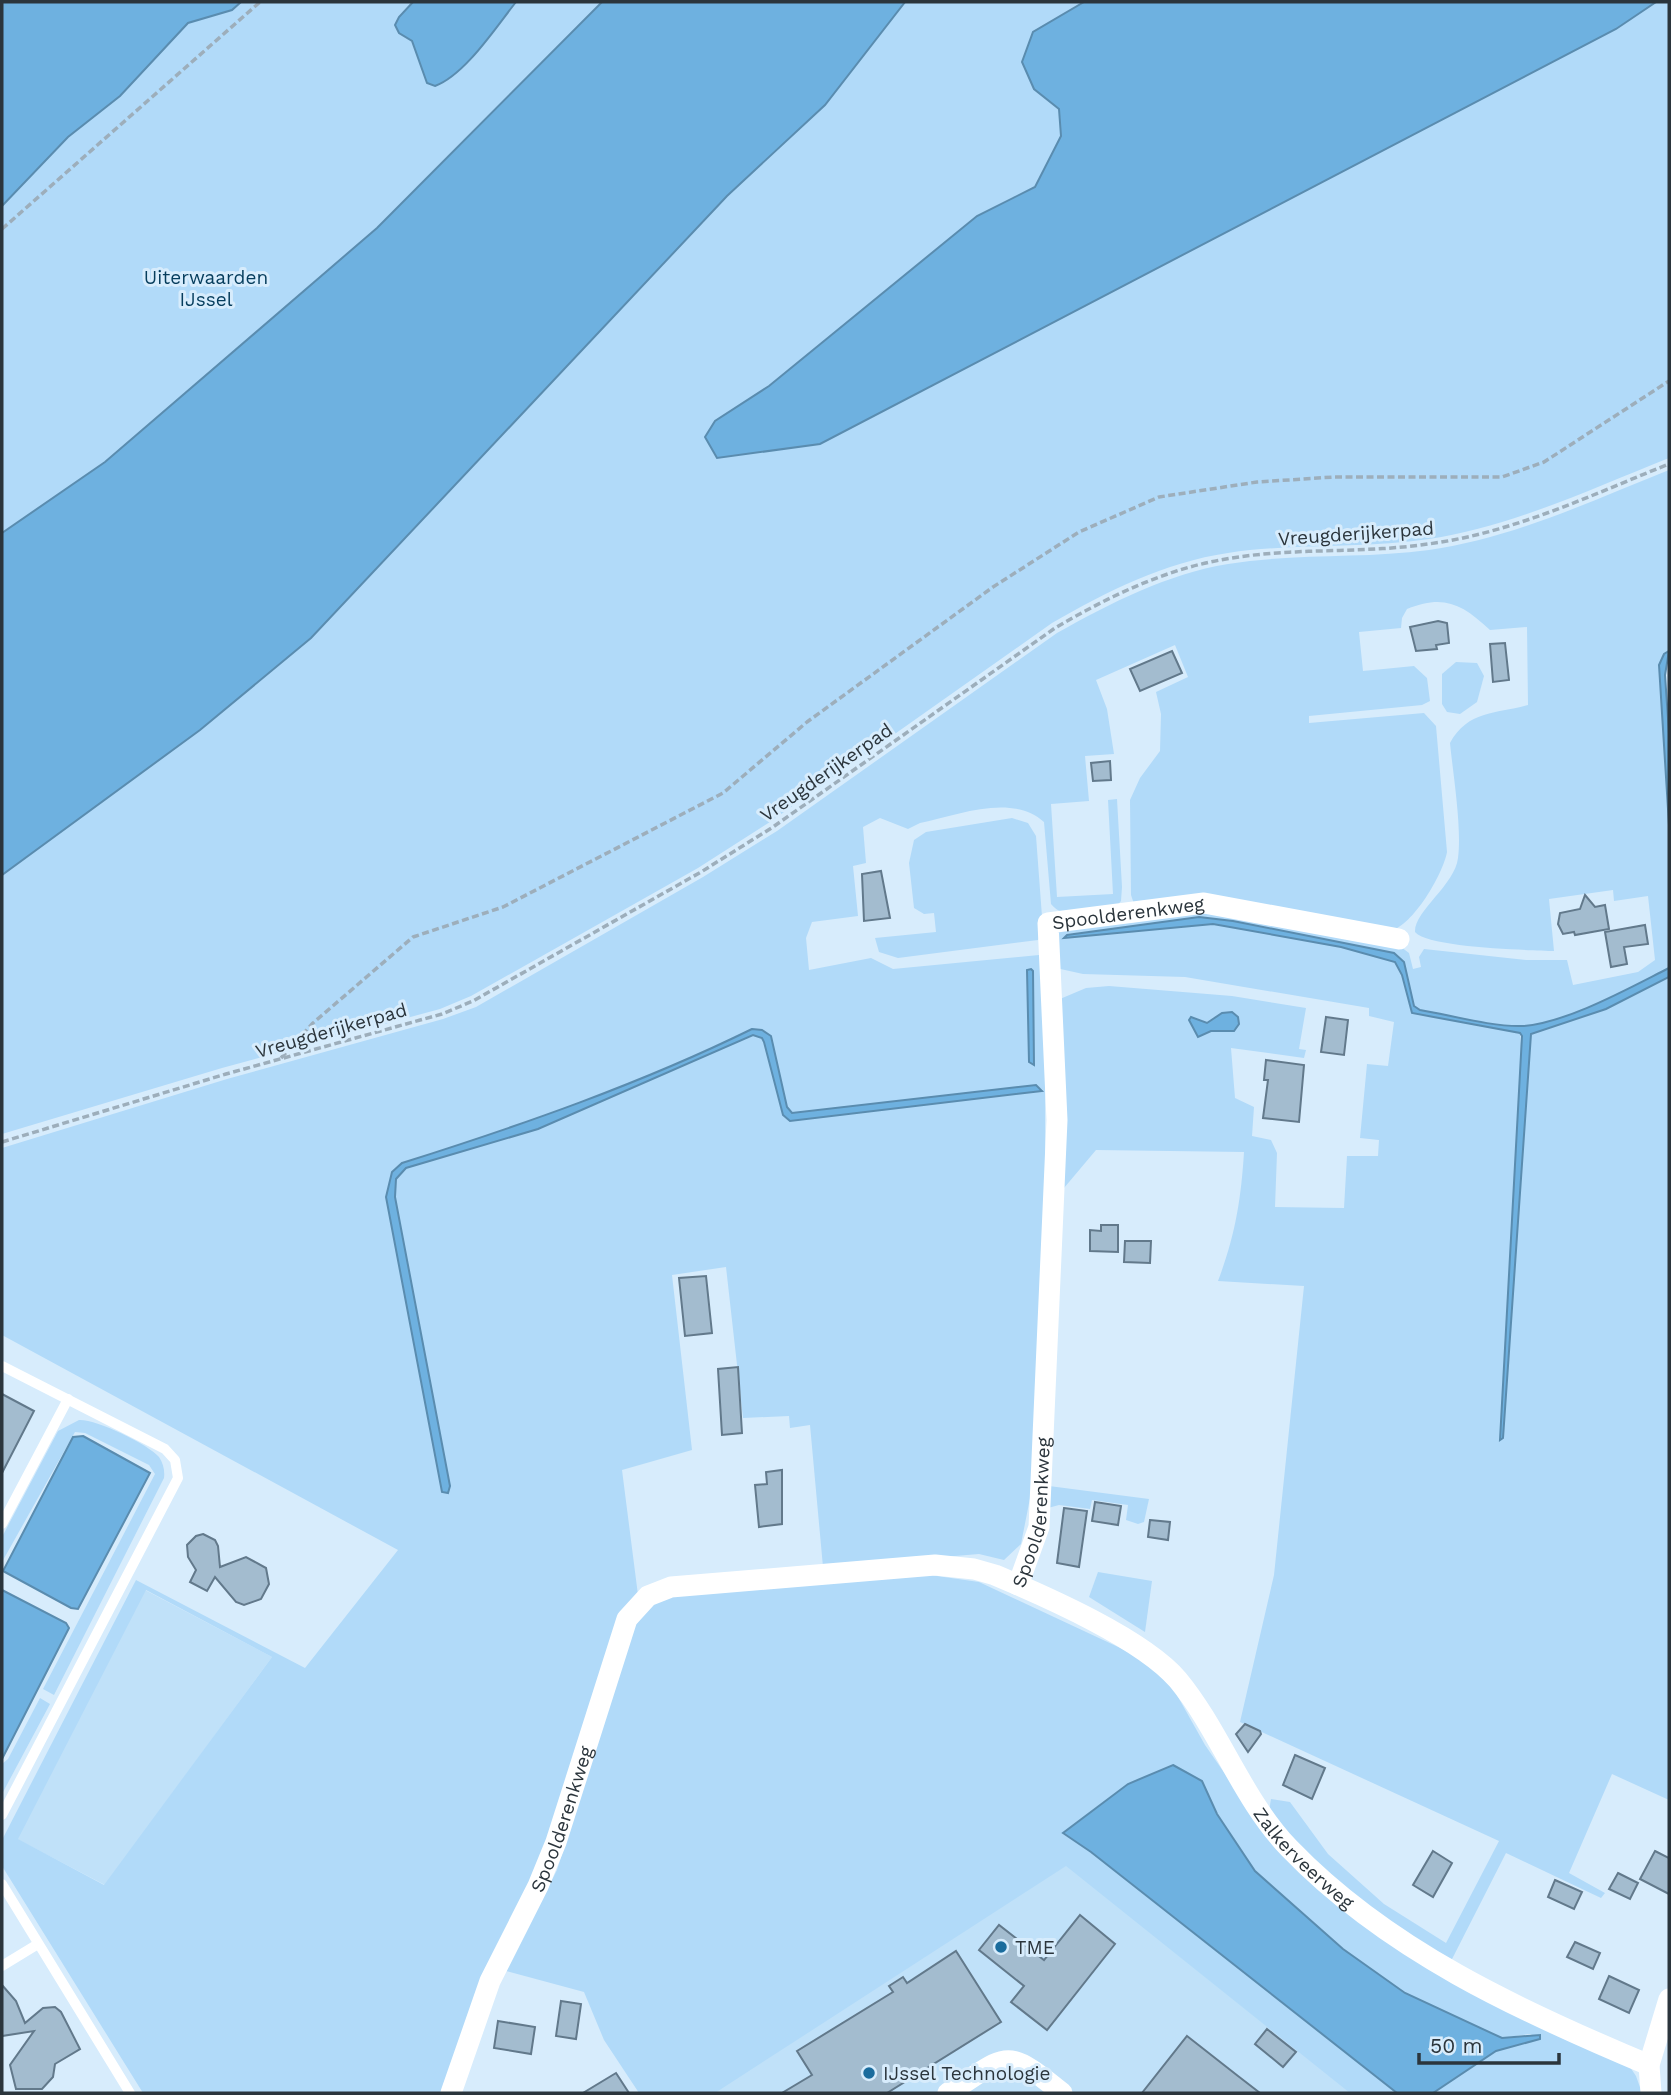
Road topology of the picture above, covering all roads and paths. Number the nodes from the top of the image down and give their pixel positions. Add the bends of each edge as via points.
1 (260, 2) edge
2 (2, 229) edge
3 (1669, 381) edge
4 (1669, 464) edge
5 (1399, 939) dead end
6 (280, 1059) junction
7 (2, 1142) edge
8 (2, 1366) edge
9 (68, 1399) junction
10 (2, 1524) edge
11 (1018, 1585) junction
12 (2, 1815) edge
13 (2, 1884) edge
14 (38, 1944) junction
15 (2, 1966) edge
16 (1669, 2000) edge
17 (1649, 2065) junction
18 (130, 2093) edge
19 (451, 2093) edge
20 (948, 2093) edge
21 (1062, 2093) edge
22 (1651, 2093) edge

1 - 2 path
3 - 6 path via 1544,462 1502,477 1257,482 1159,496 1079,532 993,587 818,714 723,793 503,907 413,937 313,1023
4 - 6 path, Vreugderijkerpad via 1527,521 1477,535 1379,550 1226,559 1147,582 1055,628 773,827 496,989 442,1014
5 - 11 street, Spoolderenkweg via 1204,903 1048,923 1057,1120 1039,1527
6 - 7 path, Vreugderijkerpad
8 - 9 lane
9 - 10 lane
9 - 12 lane via 165,1449 175,1460 178,1478
11 - 17 street, Zalkerveerweg via 1158,1659 1180,1682 1286,1845 1370,1919 1431,1961 1564,2030
11 - 19 street, Spoolderenkweg via 974,1569 935,1565 671,1587 638,1604 620,1639 556,1842 490,1981
13 - 14 lane
14 - 15 lane
14 - 18 lane
16 - 17 street
17 - 22 street
20 - 21 street via 995,2063 1011,2059 1026,2064

